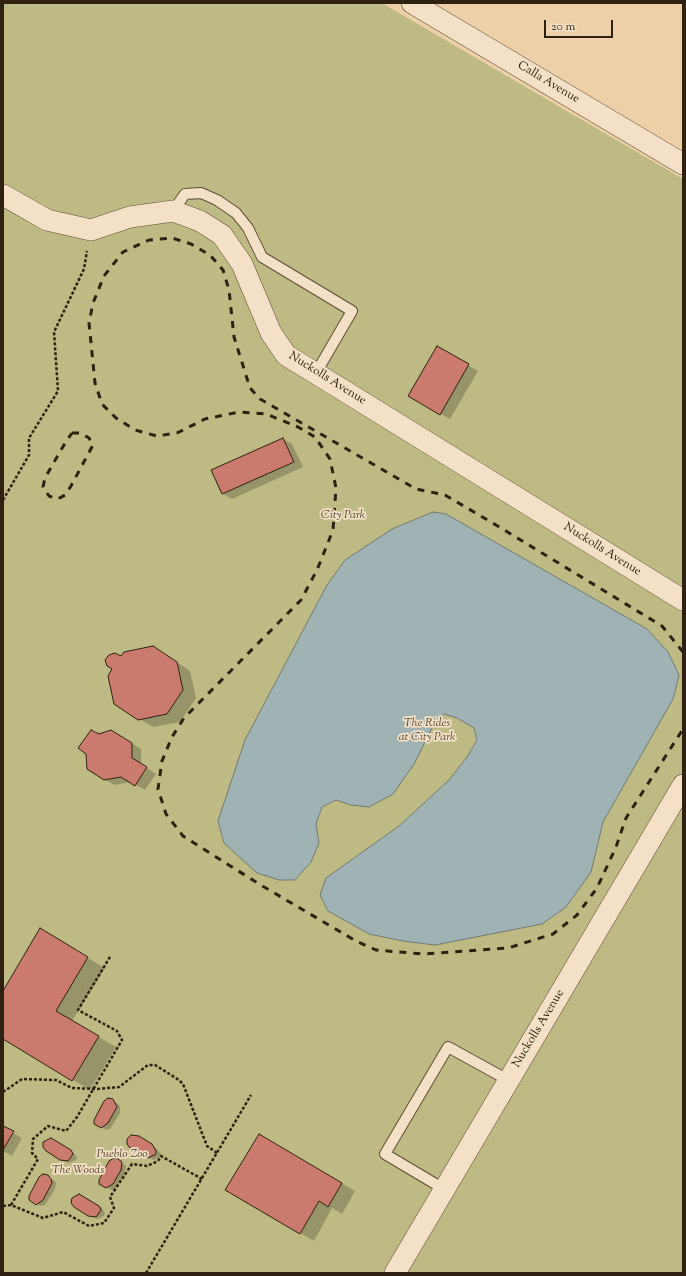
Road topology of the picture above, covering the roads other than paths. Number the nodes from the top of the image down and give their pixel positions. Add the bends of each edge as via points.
1 (412, 3) edge
2 (683, 164) edge
3 (3, 195) edge
4 (173, 211) junction
5 (316, 373) junction
6 (683, 600) edge
7 (683, 785) edge
8 (508, 1080) junction
9 (444, 1189) junction
10 (395, 1273) edge

1 - 2 street, Calla Avenue
3 - 4 street, Nuckolls Avenue via 47,220 92,230 130,217
4 - 5 street, Nuckolls Avenue via 200,221 222,235 242,264 271,333 286,355
4 - 5 lane via 185,194 200,193 217,200 236,213 248,228 262,257 352,311
5 - 6 street, Nuckolls Avenue
7 - 8 street, Nuckolls Avenue
8 - 9 street, Nuckolls Avenue
8 - 9 lane via 448,1047 385,1154
9 - 10 street, Nuckolls Avenue

